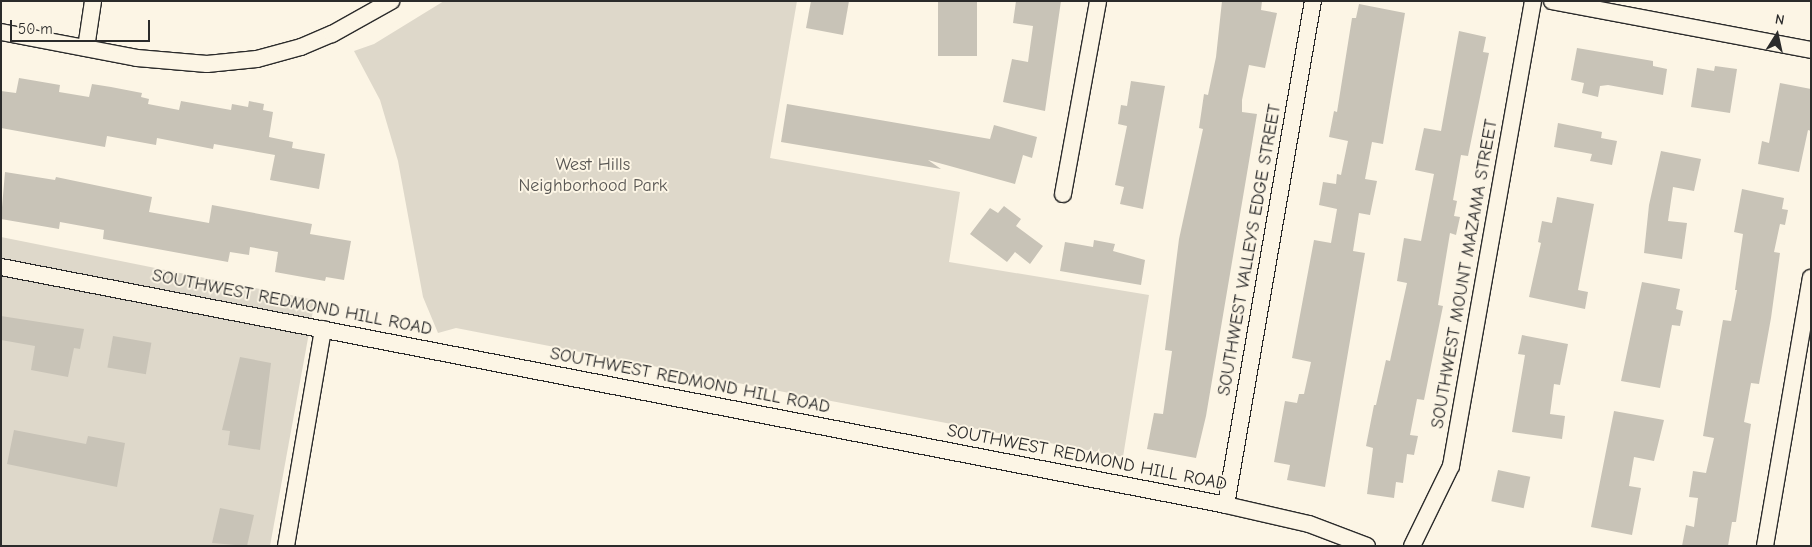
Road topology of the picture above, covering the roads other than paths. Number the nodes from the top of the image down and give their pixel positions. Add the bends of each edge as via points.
1 (93, 1) edge
2 (391, 1) edge
3 (1098, 1) edge
4 (1313, 1) edge
5 (1533, 1) edge
6 (1552, 1) edge
7 (1, 32) edge
8 (86, 48) junction
9 (1811, 50) edge
10 (1064, 194) dead end
11 (1, 267) edge
12 (1811, 278) edge
13 (323, 329) junction
14 (1226, 506) junction
15 (286, 546) edge
16 (1367, 546) edge
17 (1412, 546) edge
18 (1765, 546) edge

1 - 8 street
2 - 8 street via 332,34 256,59 207,64 137,58
3 - 10 street
4 - 14 street, SOUTHWEST VALLEYS EDGE STREET
5 - 17 street, SOUTHWEST MOUNT MAZAMA STREET via 1451,466
6 - 9 street
7 - 8 street
11 - 13 street, SOUTHWEST REDMOND HILL ROAD
12 - 18 street
13 - 14 street, SOUTHWEST REDMOND HILL ROAD
13 - 15 street
14 - 16 street, SOUTHWEST REDMOND HILL ROAD via 1309,524

